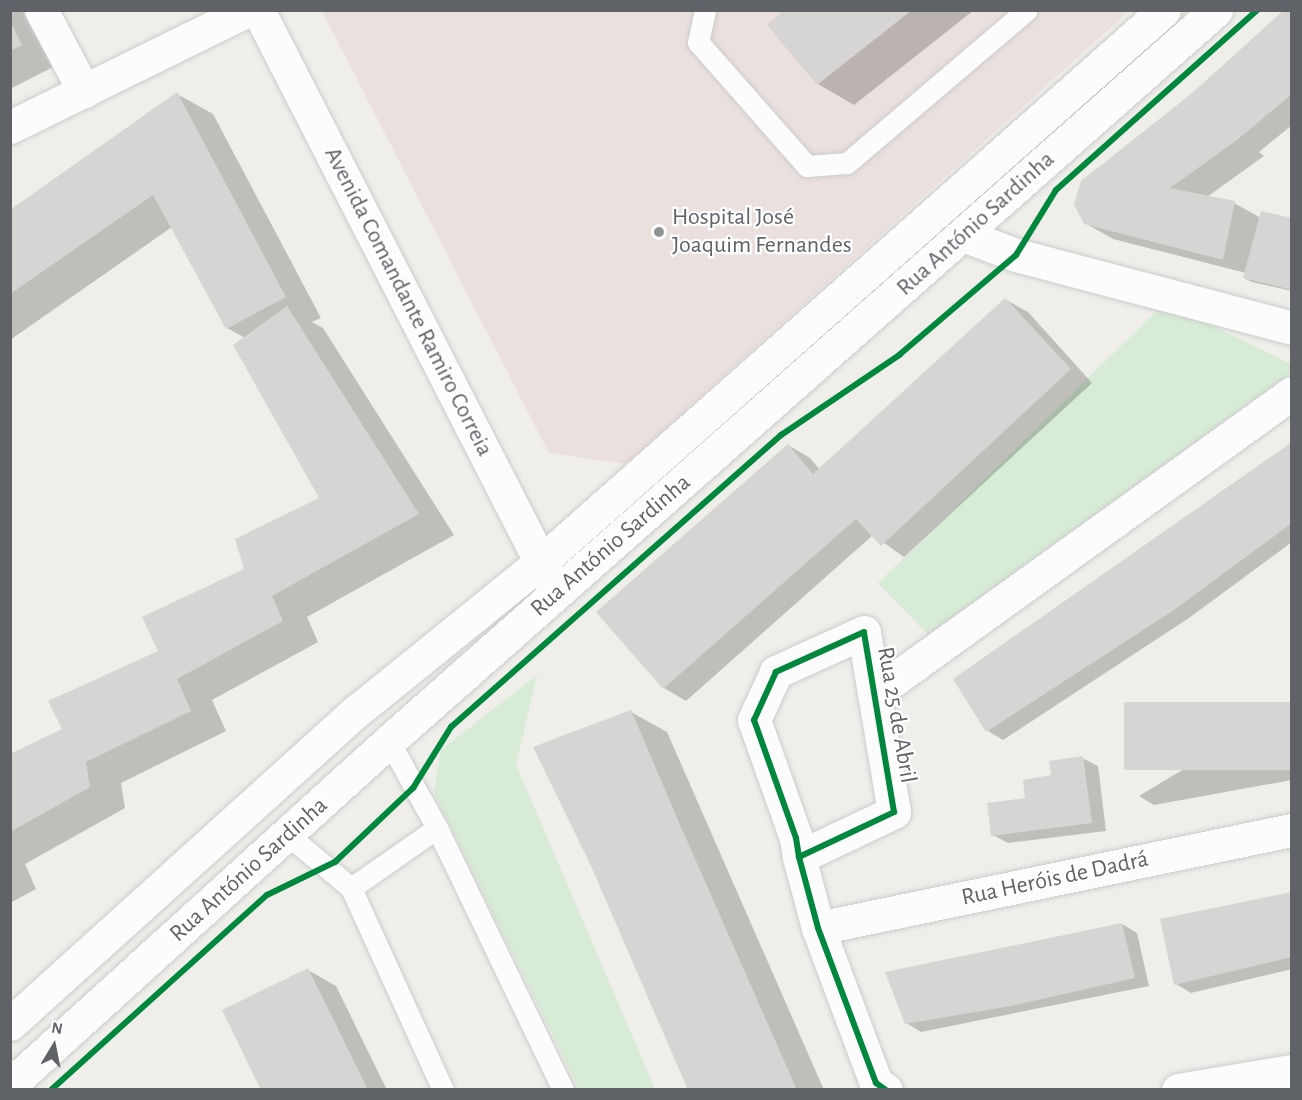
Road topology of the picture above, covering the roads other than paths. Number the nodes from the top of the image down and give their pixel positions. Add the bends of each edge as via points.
1 (41, 10) edge
2 (248, 10) edge
3 (258, 10) edge
4 (705, 10) edge
5 (1027, 10) edge
6 (1164, 10) edge
7 (1216, 10) edge
8 (84, 91) junction
9 (10, 127) edge
10 (963, 235) junction
11 (1292, 328) edge
12 (1292, 393) edge
13 (541, 562) junction
14 (557, 594) junction
15 (874, 693) junction
16 (388, 741) junction
17 (436, 828) junction
18 (1292, 830) edge
19 (288, 835) junction
20 (799, 856) junction
21 (351, 888) junction
22 (818, 928) junction
23 (10, 1024) edge
24 (1292, 1071) edge
25 (10, 1085) edge
26 (443, 1089) edge
27 (563, 1089) edge
28 (886, 1089) edge
29 (1178, 1089) edge

1 - 8 street
2 - 8 street
3 - 13 street, Avenida Comandante Ramiro Correia
4 - 5 lane via 698,42 807,166 847,163
6 - 13 street, Rua António Sardinha
7 - 10 street, Rua António Sardinha
8 - 9 street
10 - 11 street via 1016,255
10 - 14 street, Rua António Sardinha
12 - 15 street, Rua 25 de Abril
13 - 14 street, Avenida Comandante Ramiro Correia
13 - 23 street, Rua António Sardinha via 358,710
14 - 16 street, Rua António Sardinha
15 - 20 street, Rua 25 de Abril via 894,812
15 - 20 street, Rua 25 de Abril via 864,632 776,672 754,720
16 - 17 lane
16 - 19 street, Rua António Sardinha
17 - 21 lane
17 - 27 lane
18 - 22 street, Rua Heróis de Dadrá
19 - 21 lane
19 - 25 street, Rua António Sardinha
20 - 22 street, Rua 25 de Abril
21 - 26 lane
22 - 28 street, Rua 25 de Abril via 876,1083
24 - 29 street

